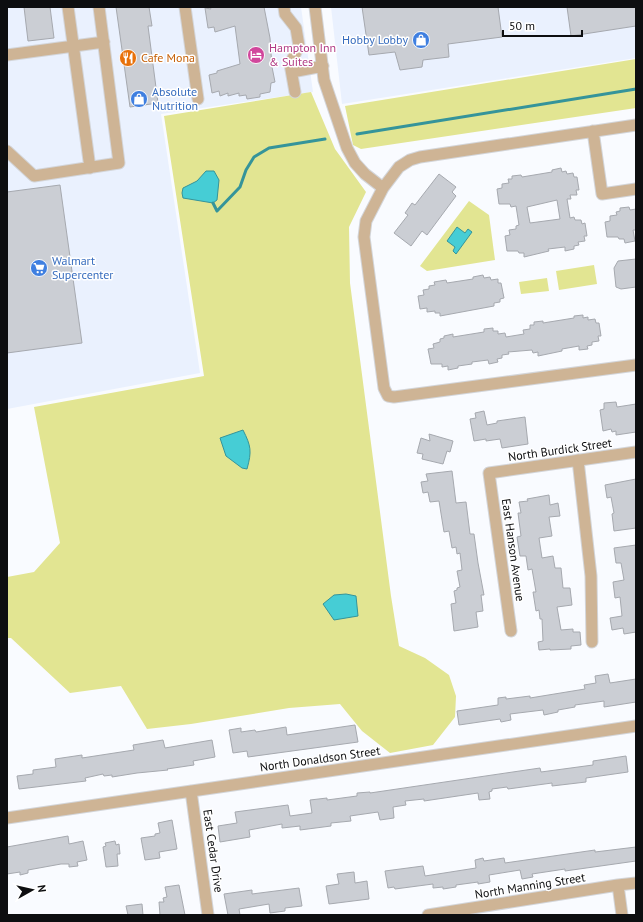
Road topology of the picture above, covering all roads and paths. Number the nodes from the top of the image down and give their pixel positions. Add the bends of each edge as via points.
1 (68, 7) edge
2 (99, 7) edge
3 (185, 7) edge
4 (284, 7) edge
5 (315, 7) edge
6 (104, 42) junction
7 (73, 46) junction
8 (7, 54) edge
9 (322, 66) junction
10 (292, 72) junction
11 (295, 92) dead end
12 (198, 99) dead end
13 (636, 125) edge
14 (593, 131) junction
15 (7, 151) edge
16 (90, 168) junction
17 (384, 188) junction
18 (636, 189) edge
19 (636, 365) edge
20 (636, 452) edge
21 (578, 460) junction
22 (489, 473) joint
23 (511, 631) dead end
24 (592, 642) dead end
25 (636, 726) edge
26 (191, 791) junction
27 (7, 818) edge
28 (636, 883) edge
29 (618, 885) junction
30 (208, 915) edge
31 (428, 915) edge
32 (622, 915) edge

1 - 7 street
2 - 6 street
3 - 12 street
4 - 10 street via 285,14 296,28 299,46 290,64
5 - 9 street
6 - 7 street
6 - 16 street via 119,163
7 - 8 street
7 - 16 street
9 - 10 street
9 - 17 street via 324,80 347,148 355,163
10 - 11 street
13 - 14 street
14 - 17 street via 410,160 399,166
14 - 18 street via 602,194
15 - 16 street via 34,176
17 - 19 street via 366,220 364,237 384,388 388,396
20 - 21 street, North Burdick Street
21 - 22 street, North Burdick Street
21 - 24 street via 591,576
22 - 23 street, East Hanson Avenue
25 - 26 street, North Donaldson Street
26 - 27 street, North Donaldson Street
26 - 30 street, East Cedar Drive
28 - 29 street, North Manning Street
29 - 31 street, North Manning Street
29 - 32 street

